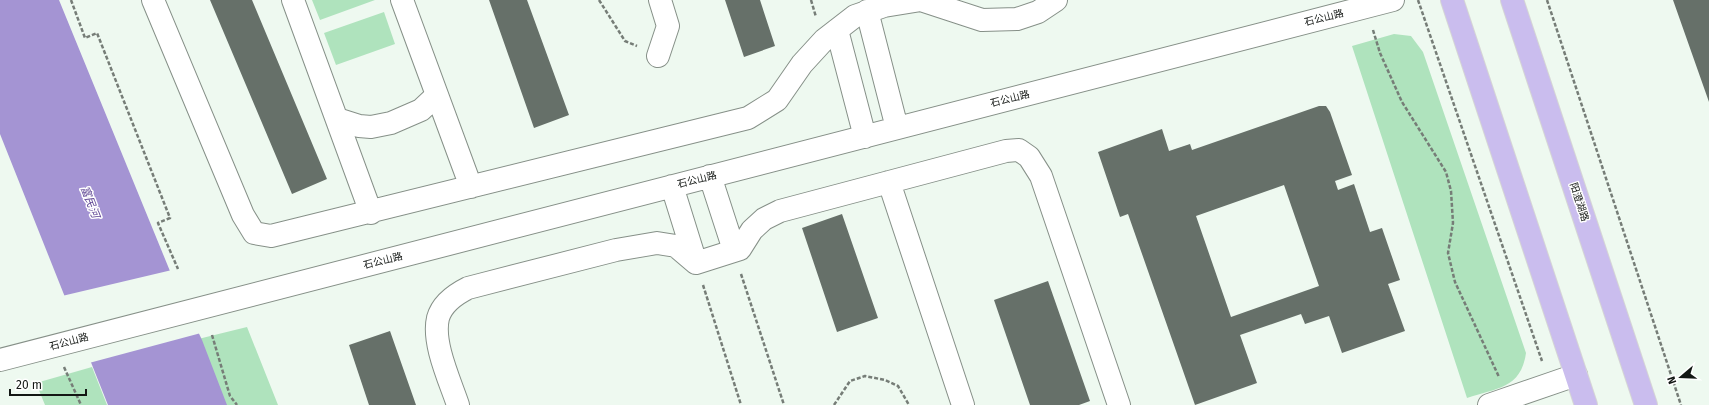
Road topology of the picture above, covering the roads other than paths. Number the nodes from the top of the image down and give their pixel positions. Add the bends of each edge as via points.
1 (153, 0) edge
2 (294, 0) edge
3 (402, 0) edge
4 (660, 0) edge
5 (1056, 0) edge
6 (1393, 0) edge
7 (1452, 0) edge
8 (1512, 0) edge
9 (867, 12) junction
10 (837, 30) junction
11 (658, 56) road end
12 (437, 95) junction
13 (337, 119) junction
14 (897, 128) junction
15 (865, 137) junction
16 (710, 176) junction
17 (889, 182) junction
18 (672, 186) junction
19 (471, 187) junction
20 (371, 213) junction
21 (734, 250) junction
22 (696, 263) junction
23 (0, 360) edge
24 (1576, 375) junction
25 (458, 405) edge
26 (963, 405) edge
27 (1119, 405) edge
28 (1489, 405) edge
29 (1586, 405) edge
30 (1646, 405) edge

1 - 20 street via 243,215 254,233 271,236
2 - 13 street
3 - 12 street
4 - 11 street via 668,26
5 - 9 street via 1038,12 1017,20 982,20 921,0 884,6
6 - 14 street, 石公山路
7 - 24 main road
8 - 30 main road, 阳澄湖路
9 - 10 street via 855,16
9 - 14 street
10 - 15 street
10 - 19 street via 802,64 777,100 748,118
12 - 13 street via 421,110 391,123 365,126
12 - 19 street
13 - 20 street
14 - 15 street, 石公山路
15 - 16 street, 石公山路
16 - 18 street, 石公山路
16 - 21 street
17 - 21 street via 780,211 764,219 752,230 740,249
17 - 26 street
17 - 27 street via 1006,151 1019,150 1028,157 1041,176
18 - 22 street
18 - 23 street, 石公山路
19 - 20 street
21 - 22 street
22 - 25 street via 676,246 657,243 549,266 468,288 456,294 444,306 438,317 437,334
24 - 28 street
24 - 29 main road

